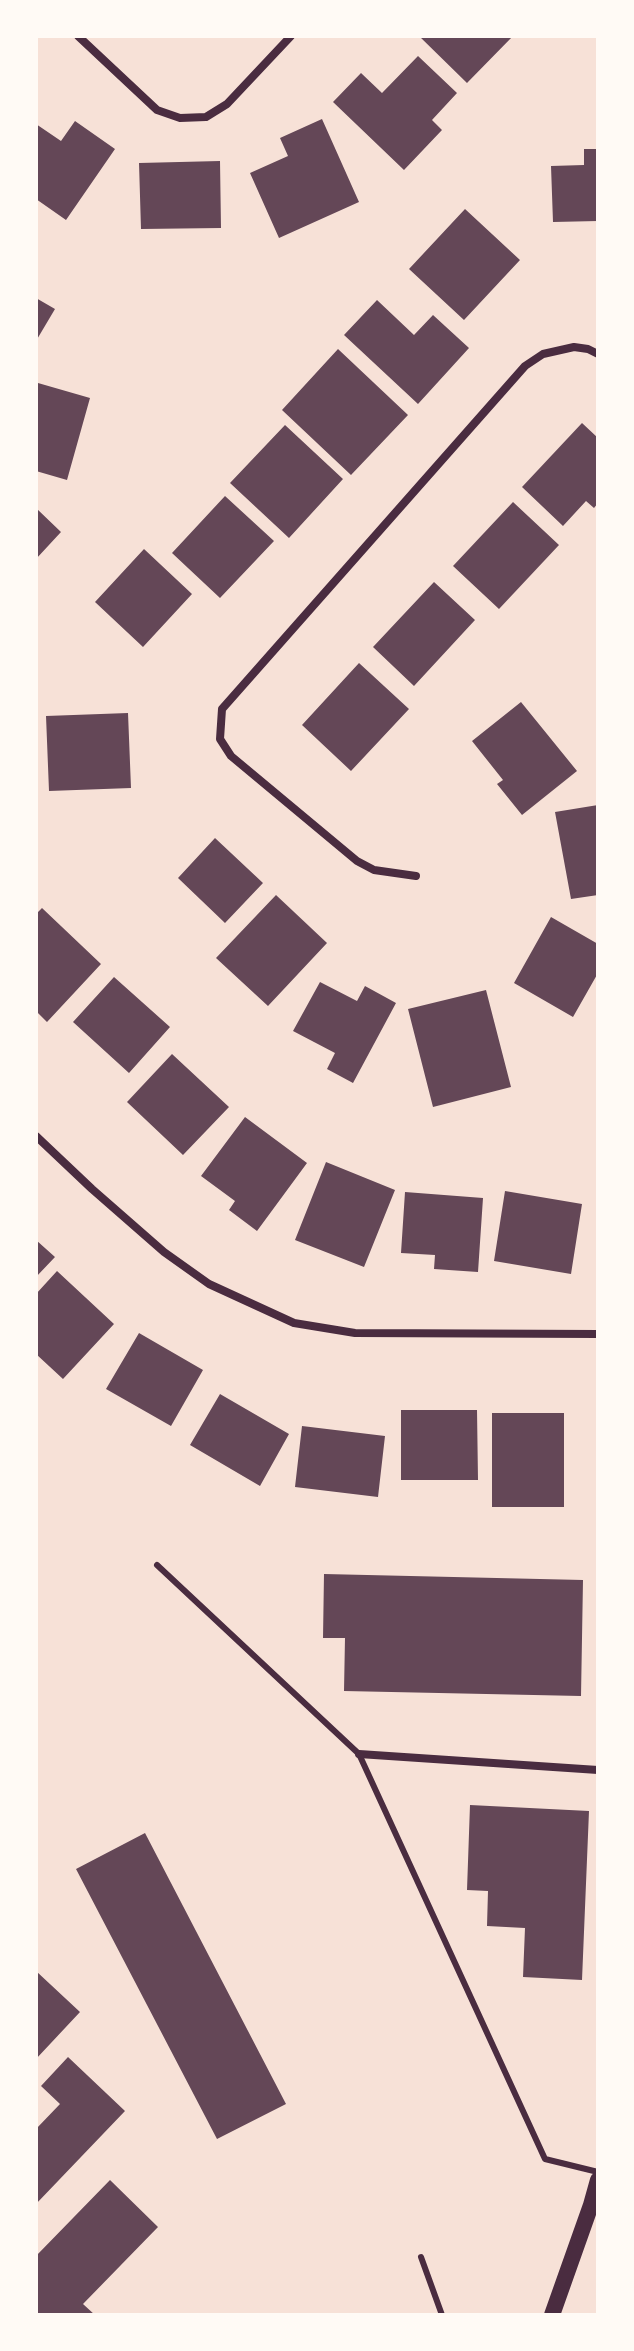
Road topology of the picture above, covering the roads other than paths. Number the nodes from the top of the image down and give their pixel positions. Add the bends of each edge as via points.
1 (78, 36) edge
2 (291, 36) edge
3 (598, 354) edge
4 (416, 876) dead end
5 (36, 1136) edge
6 (598, 1334) edge
7 (157, 1565) dead end
8 (359, 1754) junction
9 (598, 1770) edge
10 (598, 2172) edge
11 (598, 2180) edge
12 (421, 2257) dead end
13 (442, 2315) edge
14 (552, 2315) edge

1 - 2 street via 157,110 180,118 206,117 227,104
3 - 4 street via 574,347 543,354 525,366 222,709 220,739 231,756 357,861 374,870
5 - 6 street via 164,1252 209,1284 294,1323 355,1333
7 - 8 lane
8 - 9 street
8 - 10 lane via 545,2159
11 - 14 main road
12 - 13 lane

